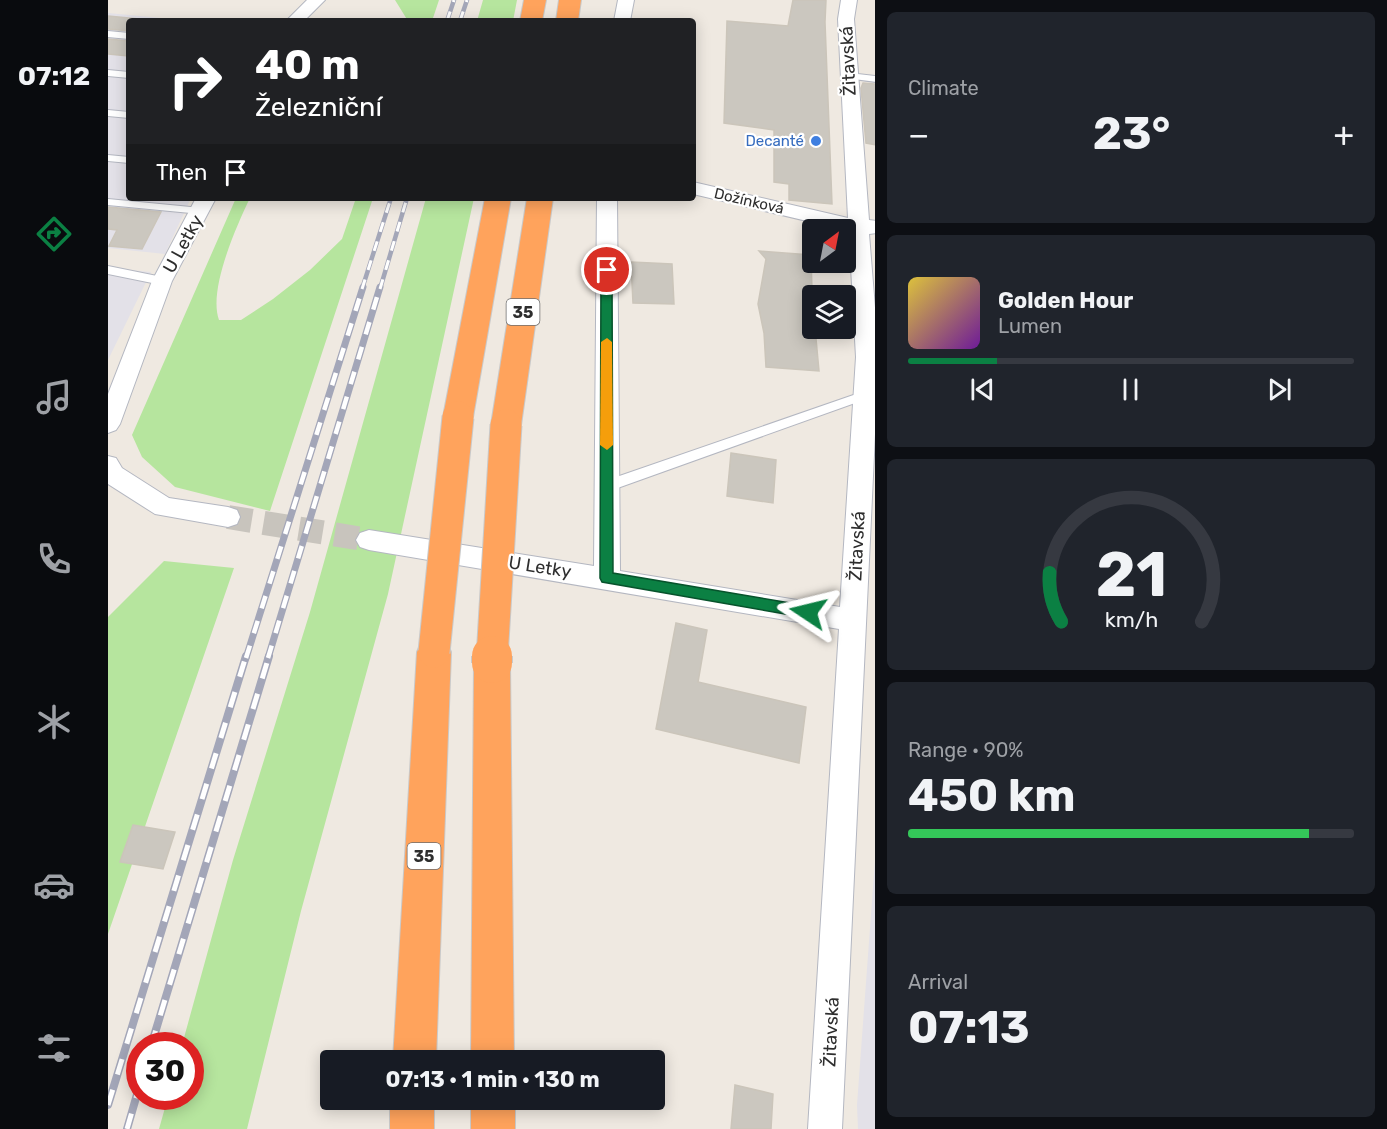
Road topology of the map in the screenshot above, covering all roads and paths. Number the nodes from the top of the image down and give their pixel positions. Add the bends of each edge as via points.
1 (317, 0) edge
2 (535, 0) edge
3 (570, 0) edge
4 (626, 0) edge
5 (849, 0) edge
6 (297, 18) edge
7 (532, 18) edge
8 (567, 18) edge
9 (623, 18) edge
10 (108, 34) edge
11 (126, 36) edge
12 (108, 73) edge
13 (126, 75) edge
14 (849, 76) junction
15 (875, 79) edge
16 (108, 113) edge
17 (126, 115) edge
18 (108, 158) edge
19 (126, 160) edge
20 (696, 189) edge
21 (497, 201) edge
22 (540, 201) edge
23 (607, 201) edge
24 (108, 202) edge
25 (204, 204) edge
26 (867, 227) edge
27 (108, 270) edge
28 (162, 281) junction
29 (865, 395) junction
30 (108, 424) edge
31 (108, 465) edge
32 (606, 486) junction
33 (228, 517) tunnel mouth
34 (369, 540) tunnel mouth
35 (607, 578) junction
36 (853, 620) junction
37 (414, 1050) edge
38 (493, 1050) edge
39 (493, 1110) edge
40 (493, 1129) edge
41 (825, 1129) edge

1 - 6 street
2 - 7 highway
3 - 8 highway
4 - 9 street
5 - 14 street, Žitavská
10 - 11 lane
12 - 13 lane
14 - 15 lane
14 - 26 street, Žitavská
16 - 17 lane
18 - 19 lane
20 - 26 street, Dožínková
21 - 37 highway, 35, bridge via 458,417 434,652
22 - 38 highway, 35, bridge via 506,425 492,663
23 - 32 street
24 - 25 lane
25 - 28 street, U Letky
26 - 29 street, Žitavská
27 - 28 lane
28 - 30 street, U Letky
29 - 32 lane
29 - 36 street, Žitavská
31 - 33 street via 113,475 164,507
32 - 35 street
34 - 35 street, U Letky
35 - 36 street, U Letky
36 - 41 street, Žitavská
39 - 40 highway

